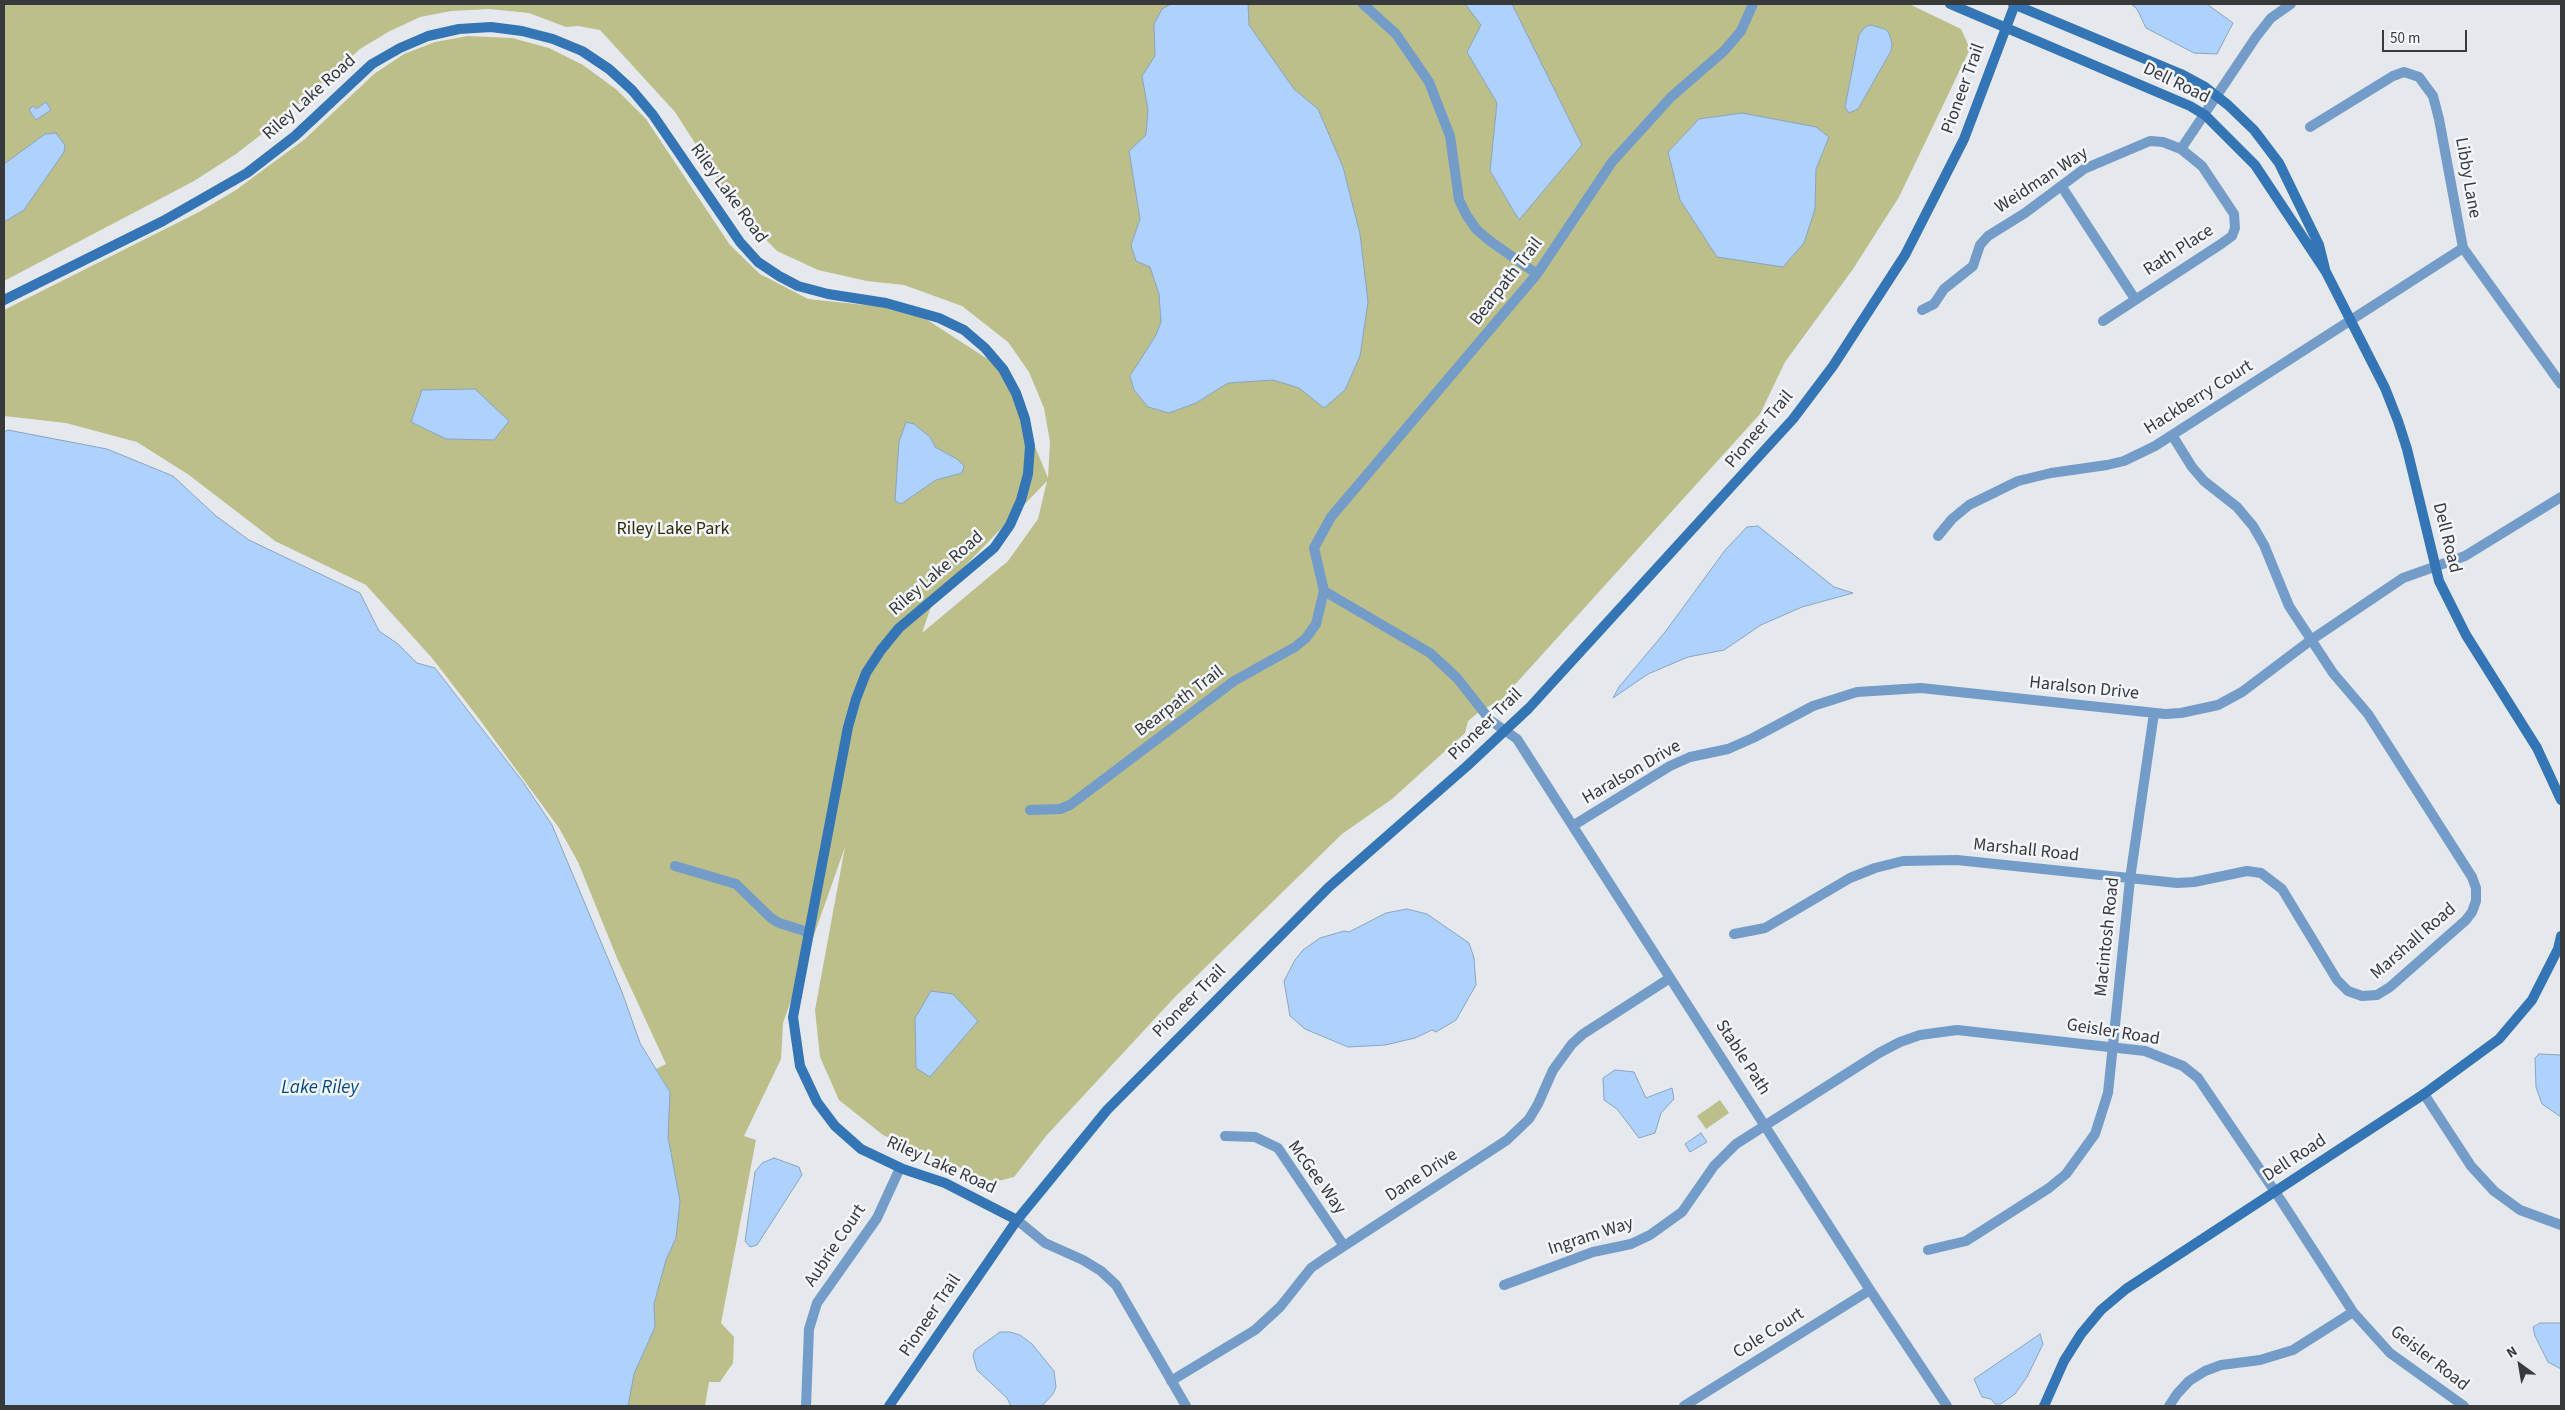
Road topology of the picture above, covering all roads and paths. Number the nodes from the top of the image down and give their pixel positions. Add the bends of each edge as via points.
1 (1363, 4) edge
2 (1753, 4) edge
3 (1950, 4) edge
4 (2014, 4) edge
5 (2291, 4) edge
6 (2005, 27) junction
7 (2217, 97) junction
8 (2205, 114) junction
9 (2310, 127) dead end
10 (2181, 149) junction
11 (2062, 187) junction
12 (2463, 248) junction
13 (2326, 272) junction
14 (1537, 274) junction
15 (2135, 299) junction
16 (4, 300) edge
17 (1922, 310) dead end
18 (2350, 320) junction
19 (2103, 321) dead end
20 (2561, 384) edge
21 (2172, 436) junction
22 (2561, 497) edge
23 (1938, 536) dead end
24 (2435, 567) junction
25 (1324, 591) junction
26 (2311, 640) junction
27 (2154, 713) junction
28 (1506, 731) junction
29 (2561, 800) edge
30 (1030, 810) dead end
31 (1574, 825) junction
32 (675, 866) dead end
33 (2130, 878) junction
34 (808, 932) junction
35 (1734, 934) dead end
36 (2561, 936) edge
37 (2560, 950) edge
38 (1670, 978) junction
39 (2112, 1047) junction
40 (2424, 1094) junction
41 (1766, 1126) junction
42 (1225, 1136) dead end
43 (900, 1168) junction
44 (2275, 1191) junction
45 (1017, 1220) junction
46 (2561, 1225) edge
47 (1344, 1246) junction
48 (1928, 1250) dead end
49 (1504, 1286) dead end
50 (1870, 1290) junction
51 (2352, 1312) junction
52 (1171, 1381) junction
53 (806, 1406) edge
54 (889, 1406) edge
55 (1186, 1406) edge
56 (1684, 1406) edge
57 (1947, 1406) edge
58 (2044, 1406) edge
59 (2169, 1406) edge
60 (2464, 1406) edge

1 - 14 street via 1396,34 1429,82 1450,136 1459,200 1476,230
2 - 14 street, Bearpath Trail via 1740,31 1724,51 1671,96 1612,162
3 - 6 street, Dell Road
4 - 6 street, Pioneer Trail
4 - 7 street, Dell Road via 2181,74
5 - 7 street via 2271,18
6 - 8 street, Dell Road
6 - 28 street, Pioneer Trail via 1970,124 1936,198 1905,255 1833,366 1749,469
7 - 8 street
7 - 13 street, Dell Road via 2254,130 2279,163 2320,245
8 - 10 street
8 - 13 street, Dell Road via 2255,165
9 - 12 street, Libby Lane via 2393,76 2404,72 2419,77 2433,96 2439,119
10 - 11 street, Weidman Way via 2163,142 2138,144 2084,169
10 - 15 street, Rath Place via 2202,166 2234,214 2235,228 2232,236 2222,244
11 - 15 street
11 - 17 street, Weidman Way via 1988,236 1980,245 1973,266 1944,289 1934,304
12 - 18 street, Hackberry Court
12 - 20 street, Libby Lane
13 - 18 street, Dell Road
14 - 25 street, Bearpath Trail via 1331,517 1314,548
15 - 19 street, Rath Place
16 - 34 street, Riley Lake Road via 162,221 247,173 295,136 372,64 400,48 428,36 459,29 491,27 553,39 582,51 609,69 653,115 740,242 758,262 779,276 805,288 886,303 939,318 964,330 1004,369 1016,393 1030,446 1028,474 1010,525 994,548 899,628 866,673 848,727
18 - 21 street, Hackberry Court
18 - 24 street, Dell Road via 2398,421
21 - 23 street, Hackberry Court via 2124,461 2051,473 2011,484 1969,505
21 - 26 street, Marshall Road via 2204,481 2237,507 2253,526 2289,606
22 - 24 street, Haralson Drive via 2465,556
24 - 26 street, Haralson Drive via 2403,578
24 - 29 street, Dell Road via 2466,635 2537,748
25 - 28 street via 1430,653 1458,678 1490,720
25 - 30 street, Bearpath Trail via 1316,624 1295,647 1234,681 1070,805 1060,809
26 - 27 street, Haralson Drive via 2242,692 2218,705 2182,713
26 - 33 street, Marshall Road via 2333,673 2368,714 2472,877 2476,901 2472,912 2390,988 2377,995 2362,996 2348,991 2337,980 2282,889 2261,873 2247,871 2177,883
27 - 31 street, Haralson Drive via 1921,688 1857,692 1806,708 1753,738 1728,748 1690,756
27 - 33 street, Macintosh Road
28 - 31 street, Stable Path via 1517,739
28 - 45 street, Pioneer Trail via 1329,887 1272,943 1107,1110
31 - 38 street, Stable Path
32 - 34 street via 736,884 771,918
33 - 35 street, Marshall Road via 1957,860 1903,862 1850,878 1764,928
33 - 39 street, Macintosh Road
34 - 43 street, Riley Lake Road via 794,1017 800,1066 817,1102 835,1126 861,1149
36 - 37 street, Dell Road
37 - 40 street, Dell Road via 2532,1000 2515,1021 2482,1053
38 - 41 street, Stable Path
38 - 47 street, Dane Drive via 1572,1044 1553,1070 1529,1119 1507,1140
39 - 41 street, Geisler Road via 1957,1030 1920,1035 1879,1053
39 - 44 street, Geisler Road via 2164,1056 2198,1078
39 - 48 street, Macintosh Road via 2103,1112 2095,1134 2066,1174 1966,1241
40 - 44 street, Dell Road
40 - 46 street via 2471,1166 2494,1191 2520,1210
41 - 49 street, Ingram Way via 1725,1154 1682,1212 1650,1235 1631,1244 1593,1252
41 - 50 street, Stable Path
42 - 47 street, McGee Way via 1255,1137 1278,1148
43 - 45 street, Riley Lake Road via 945,1183
43 - 53 street, Aubrie Court via 877,1218 816,1303 809,1329
44 - 51 street, Geisler Road
44 - 58 street, Dell Road via 2146,1275 2101,1310 2064,1361
45 - 52 street, Riley Lake Road via 1045,1243 1083,1260 1116,1285
45 - 54 street, Pioneer Trail
47 - 52 street, Dane Drive via 1311,1268 1280,1307 1255,1330
50 - 56 street, Cole Court
50 - 57 street, Stable Path
51 - 59 street via 2293,1350 2205,1371 2189,1381
51 - 60 street, Geisler Road via 2390,1352
52 - 55 street, Riley Lake Road

